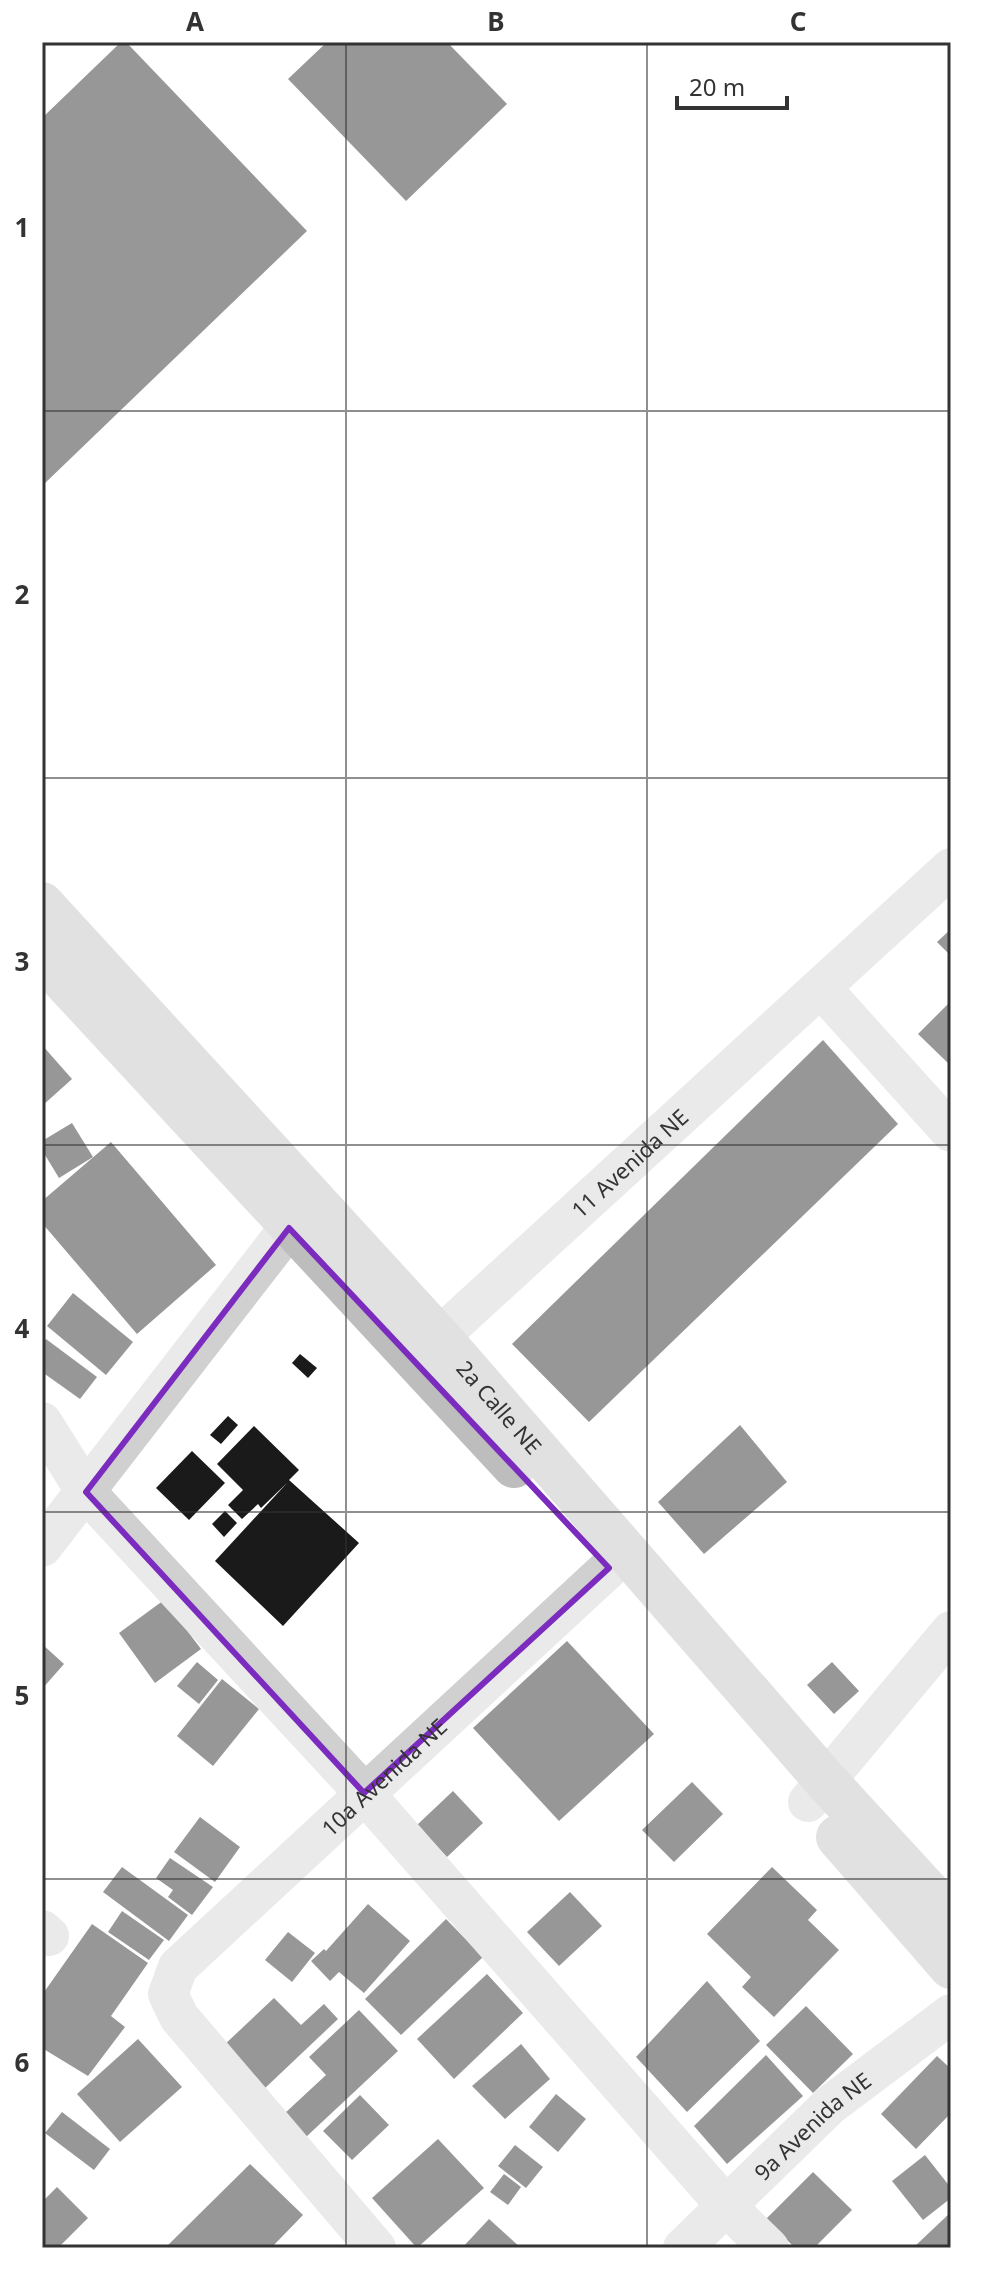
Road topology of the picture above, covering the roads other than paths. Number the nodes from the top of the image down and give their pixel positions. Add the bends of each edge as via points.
1 (951, 868) edge
2 (42, 904) edge
3 (42, 957) edge
4 (822, 989) junction
5 (951, 1132) edge
6 (289, 1228) junction
7 (439, 1337) junction
8 (42, 1422) edge
9 (86, 1492) junction
10 (42, 1547) edge
11 (609, 1568) junction
12 (951, 1631) edge
13 (817, 1791) junction
14 (364, 1793) junction
15 (951, 1917) edge
16 (951, 1967) edge
17 (951, 2014) edge
18 (728, 2208) junction
19 (376, 2248) edge
20 (683, 2248) edge
21 (769, 2248) edge

1 - 4 street, 11 Avenida NE
2 - 7 main road, 2a Calle NE
3 - 6 main road, 2a Calle NE
4 - 5 street
4 - 7 street, 11 Avenida NE
6 - 9 street
6 - 11 main road, 2a Calle NE
7 - 13 main road, 2a Calle NE
8 - 9 street
9 - 10 street
9 - 14 street
11 - 13 main road, 2a Calle NE
11 - 14 street, 10a Avenida NE
12 - 13 street
13 - 15 main road, 2a Calle NE
13 - 16 main road, 2a Calle NE
14 - 18 street
14 - 19 street, 10a Avenida NE via 178,1967 168,1994 179,2017
17 - 18 street, 9a Avenida NE via 830,2105
18 - 20 street, 9a Avenida NE
18 - 21 street

